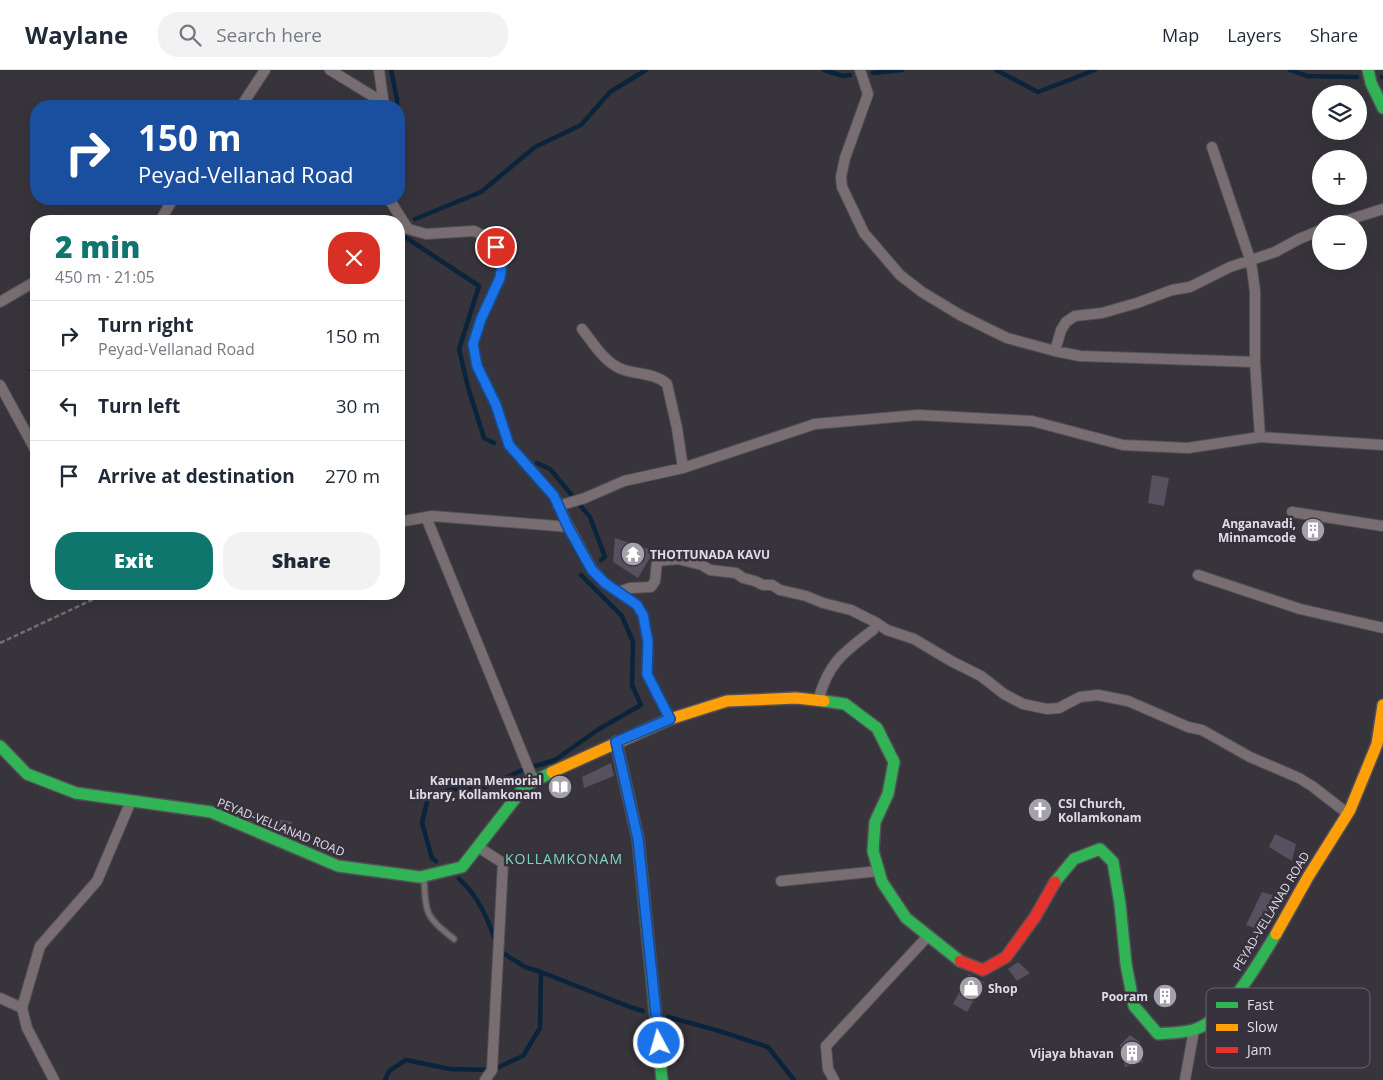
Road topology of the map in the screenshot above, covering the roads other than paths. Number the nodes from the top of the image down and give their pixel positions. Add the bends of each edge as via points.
1 (265, 70) edge
2 (330, 70) edge
3 (379, 70) edge
4 (860, 70) edge
5 (1368, 70) edge
6 (245, 100) edge
7 (378, 100) edge
8 (383, 100) edge
9 (1383, 108) edge
10 (1212, 147) dead end
11 (1383, 209) edge
12 (1364, 215) edge
13 (405, 224) edge
14 (1312, 234) edge
15 (1251, 262) junction
16 (30, 284) edge
17 (0, 302) edge
18 (582, 329) dead end
19 (1055, 351) junction
20 (1255, 362) junction
21 (0, 384) edge
22 (1260, 437) junction
23 (30, 440) edge
24 (1383, 445) edge
25 (683, 468) junction
26 (563, 504) junction
27 (1292, 512) dead end
28 (426, 517) junction
29 (405, 521) edge
30 (1383, 526) edge
31 (568, 527) junction
32 (1198, 575) dead end
33 (618, 592) junction
34 (1383, 628) edge
35 (873, 630) dead end
36 (818, 701) junction
37 (1383, 705) edge
38 (670, 719) junction
39 (616, 742) junction
40 (0, 746) edge
41 (533, 779) junction
42 (131, 801) junction
43 (1348, 814) junction
44 (478, 847) junction
45 (879, 871) junction
46 (424, 876) junction
47 (780, 881) dead end
48 (928, 936) junction
49 (454, 939) dead end
50 (1241, 988) edge
51 (0, 998) edge
52 (22, 1008) junction
53 (1206, 1023) edge
54 (1194, 1030) junction
55 (54, 1080) edge
56 (485, 1080) edge
57 (662, 1080) edge
58 (834, 1080) edge
59 (1184, 1080) edge

1 - 6 street
2 - 7 street
3 - 8 street
4 - 19 street via 868,94 841,177 842,187 864,234 900,275 960,316 1007,338
5 - 9 main road
10 - 15 street
11 - 12 street
13 - 26 street via 408,229 426,234 474,231 490,239 503,255 500,278 473,344 477,366 496,405 509,445
14 - 15 street
15 - 19 street via 1230,267 1190,287 1156,295 1137,304 1075,316 1061,330
15 - 20 street via 1255,291
16 - 17 street
18 - 25 street via 606,360 621,369 661,378 667,384 678,428
19 - 20 street via 1080,356
20 - 22 street
21 - 23 street
22 - 24 street
22 - 25 street via 1188,448 1123,445 1032,420 918,415 815,424
25 - 26 street via 624,481
26 - 31 street
27 - 30 street
28 - 29 street
28 - 31 street
28 - 41 street
31 - 33 street via 592,570
32 - 34 street via 1300,609
33 - 38 street via 637,605 643,615 648,642 647,674
33 - 43 street via 651,587 655,581 657,561 678,559 710,570 736,573 763,585 851,610 887,630 914,639 981,676 1023,704 1048,710 1080,697 1098,694 1202,730 1250,757 1299,778
35 - 36 street via 845,652 830,670
36 - 38 main road, PEYAD-VELLANAD ROAD via 796,698 727,700
36 - 45 main road, PEYAD-VELLANAD ROAD via 845,704 877,728 894,762 888,794 875,822 873,851
37 - 43 main road, PEYAD-VELLANAD ROAD via 1377,744
38 - 39 main road, PEYAD-VELLANAD ROAD
39 - 41 main road, PEYAD-VELLANAD ROAD
39 - 57 main road via 638,839
40 - 42 main road, PEYAD-VELLANAD ROAD via 27,774 76,793
41 - 44 main road, PEYAD-VELLANAD ROAD
42 - 46 main road, PEYAD-VELLANAD ROAD via 211,812 338,866
42 - 52 street via 97,881 40,946
43 - 50 main road, PEYAD-VELLANAD ROAD
44 - 46 main road, PEYAD-VELLANAD ROAD via 462,867
44 - 56 street via 503,863 492,1070
45 - 47 street
45 - 48 main road, PEYAD-VELLANAD ROAD via 882,882 906,918
46 - 49 lane via 426,909 434,923
48 - 54 main road, PEYAD-VELLANAD ROAD via 959,961 984,970 1006,957 1074,858 1100,849 1113,862 1134,1006 1158,1034
48 - 58 street via 826,1046 828,1069
51 - 52 street
52 - 55 street via 26,1028
53 - 54 main road, PEYAD-VELLANAD ROAD
54 - 59 street

